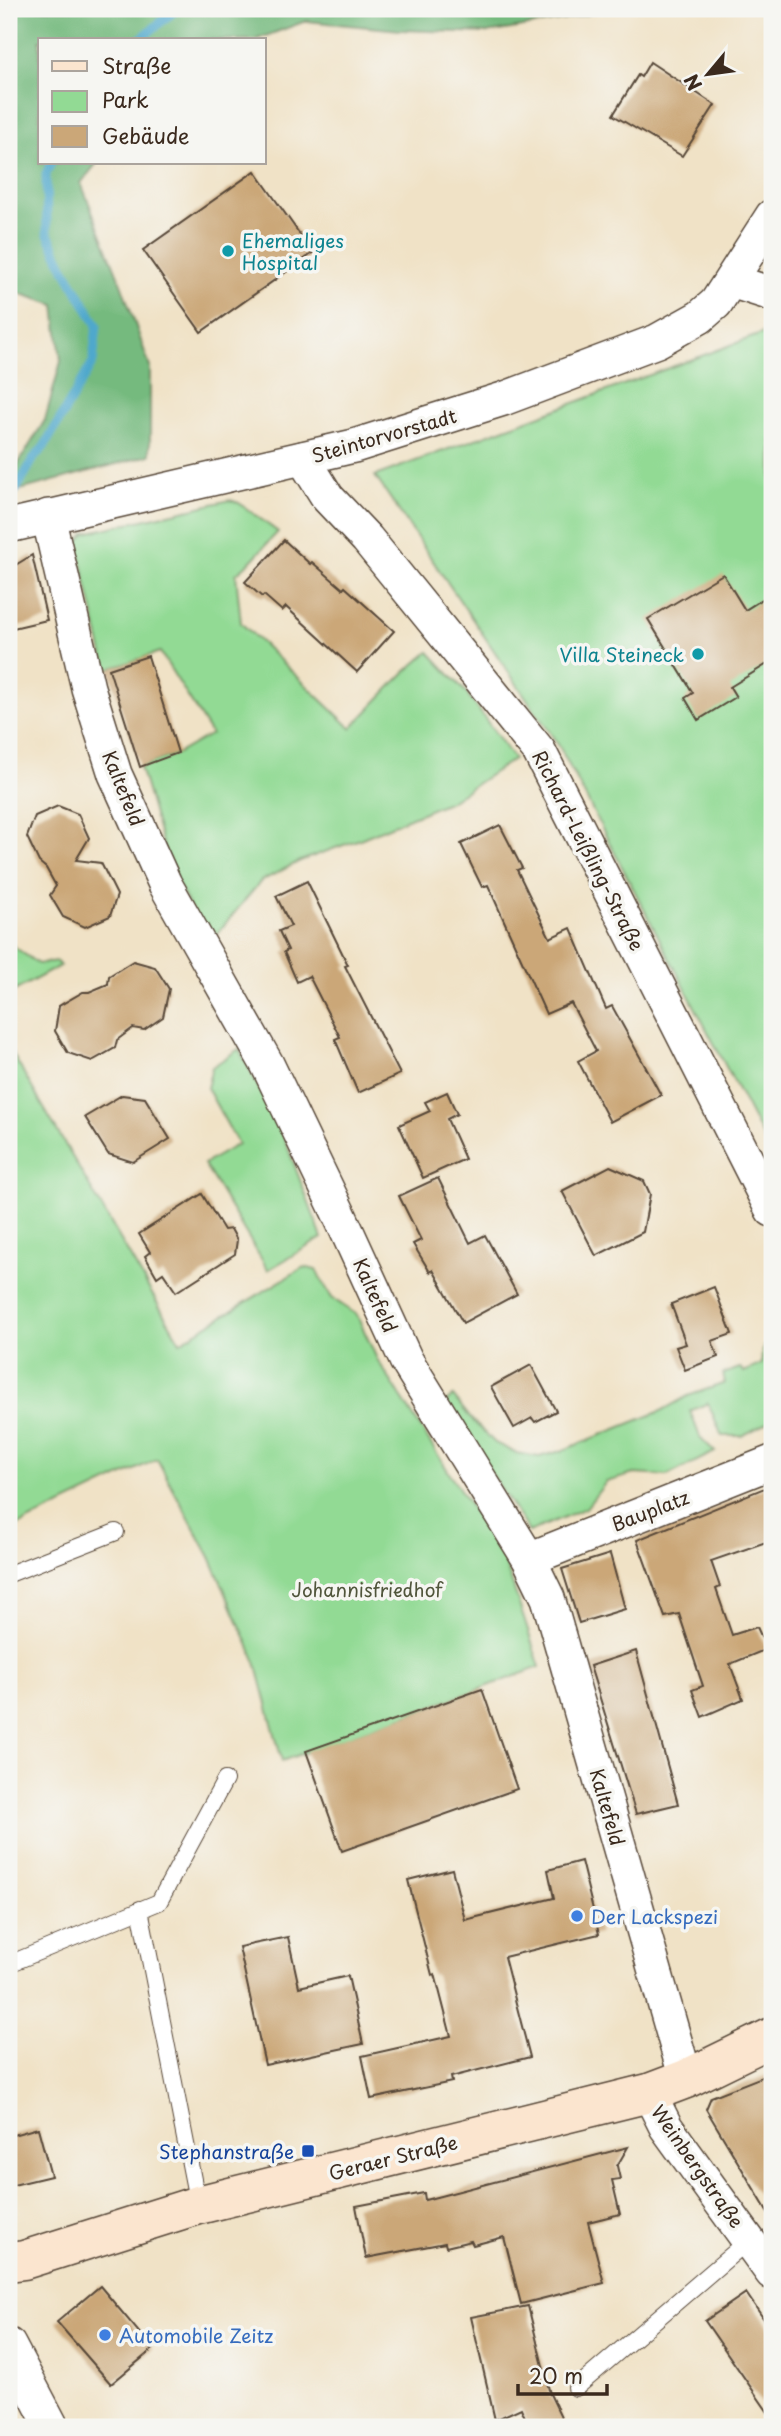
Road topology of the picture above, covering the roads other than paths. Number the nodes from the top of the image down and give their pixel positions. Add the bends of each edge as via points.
1 (772, 216) edge
2 (732, 281) junction
3 (772, 294) edge
4 (303, 458) junction
5 (30, 520) edge
6 (772, 1210) edge
7 (772, 1462) edge
8 (116, 1532) dead end
9 (529, 1559) junction
10 (9, 1574) edge
11 (225, 1780) dead end
12 (140, 1909) junction
13 (9, 1964) edge
14 (772, 2037) edge
15 (686, 2079) junction
16 (649, 2093) junction
17 (198, 2205) junction
18 (749, 2241) junction
19 (9, 2262) edge
20 (772, 2273) edge
21 (9, 2345) edge
22 (576, 2388) dead end
23 (51, 2427) edge

1 - 2 street, Steintorvorstadt
2 - 3 street
2 - 4 street, Steintorvorstadt via 700,317 657,341 503,399
4 - 5 street, Steintorvorstadt
4 - 6 street, Richard-Leißling-Straße via 328,498 367,539 539,751
5 - 9 street, Kaltefeld via 115,774 165,884 267,1064 406,1360
7 - 9 street, Bauplatz
8 - 10 lane
9 - 15 street, Kaltefeld via 548,1598
11 - 12 lane via 159,1902
12 - 13 lane
12 - 17 lane
14 - 15 street, Geraer Straße
15 - 16 street, Geraer Straße
16 - 17 street, Geraer Straße
16 - 18 street, Weinbergstraße via 666,2127
17 - 19 street, Geraer Straße
18 - 20 street, Weinbergstraße
18 - 22 lane
21 - 23 street

